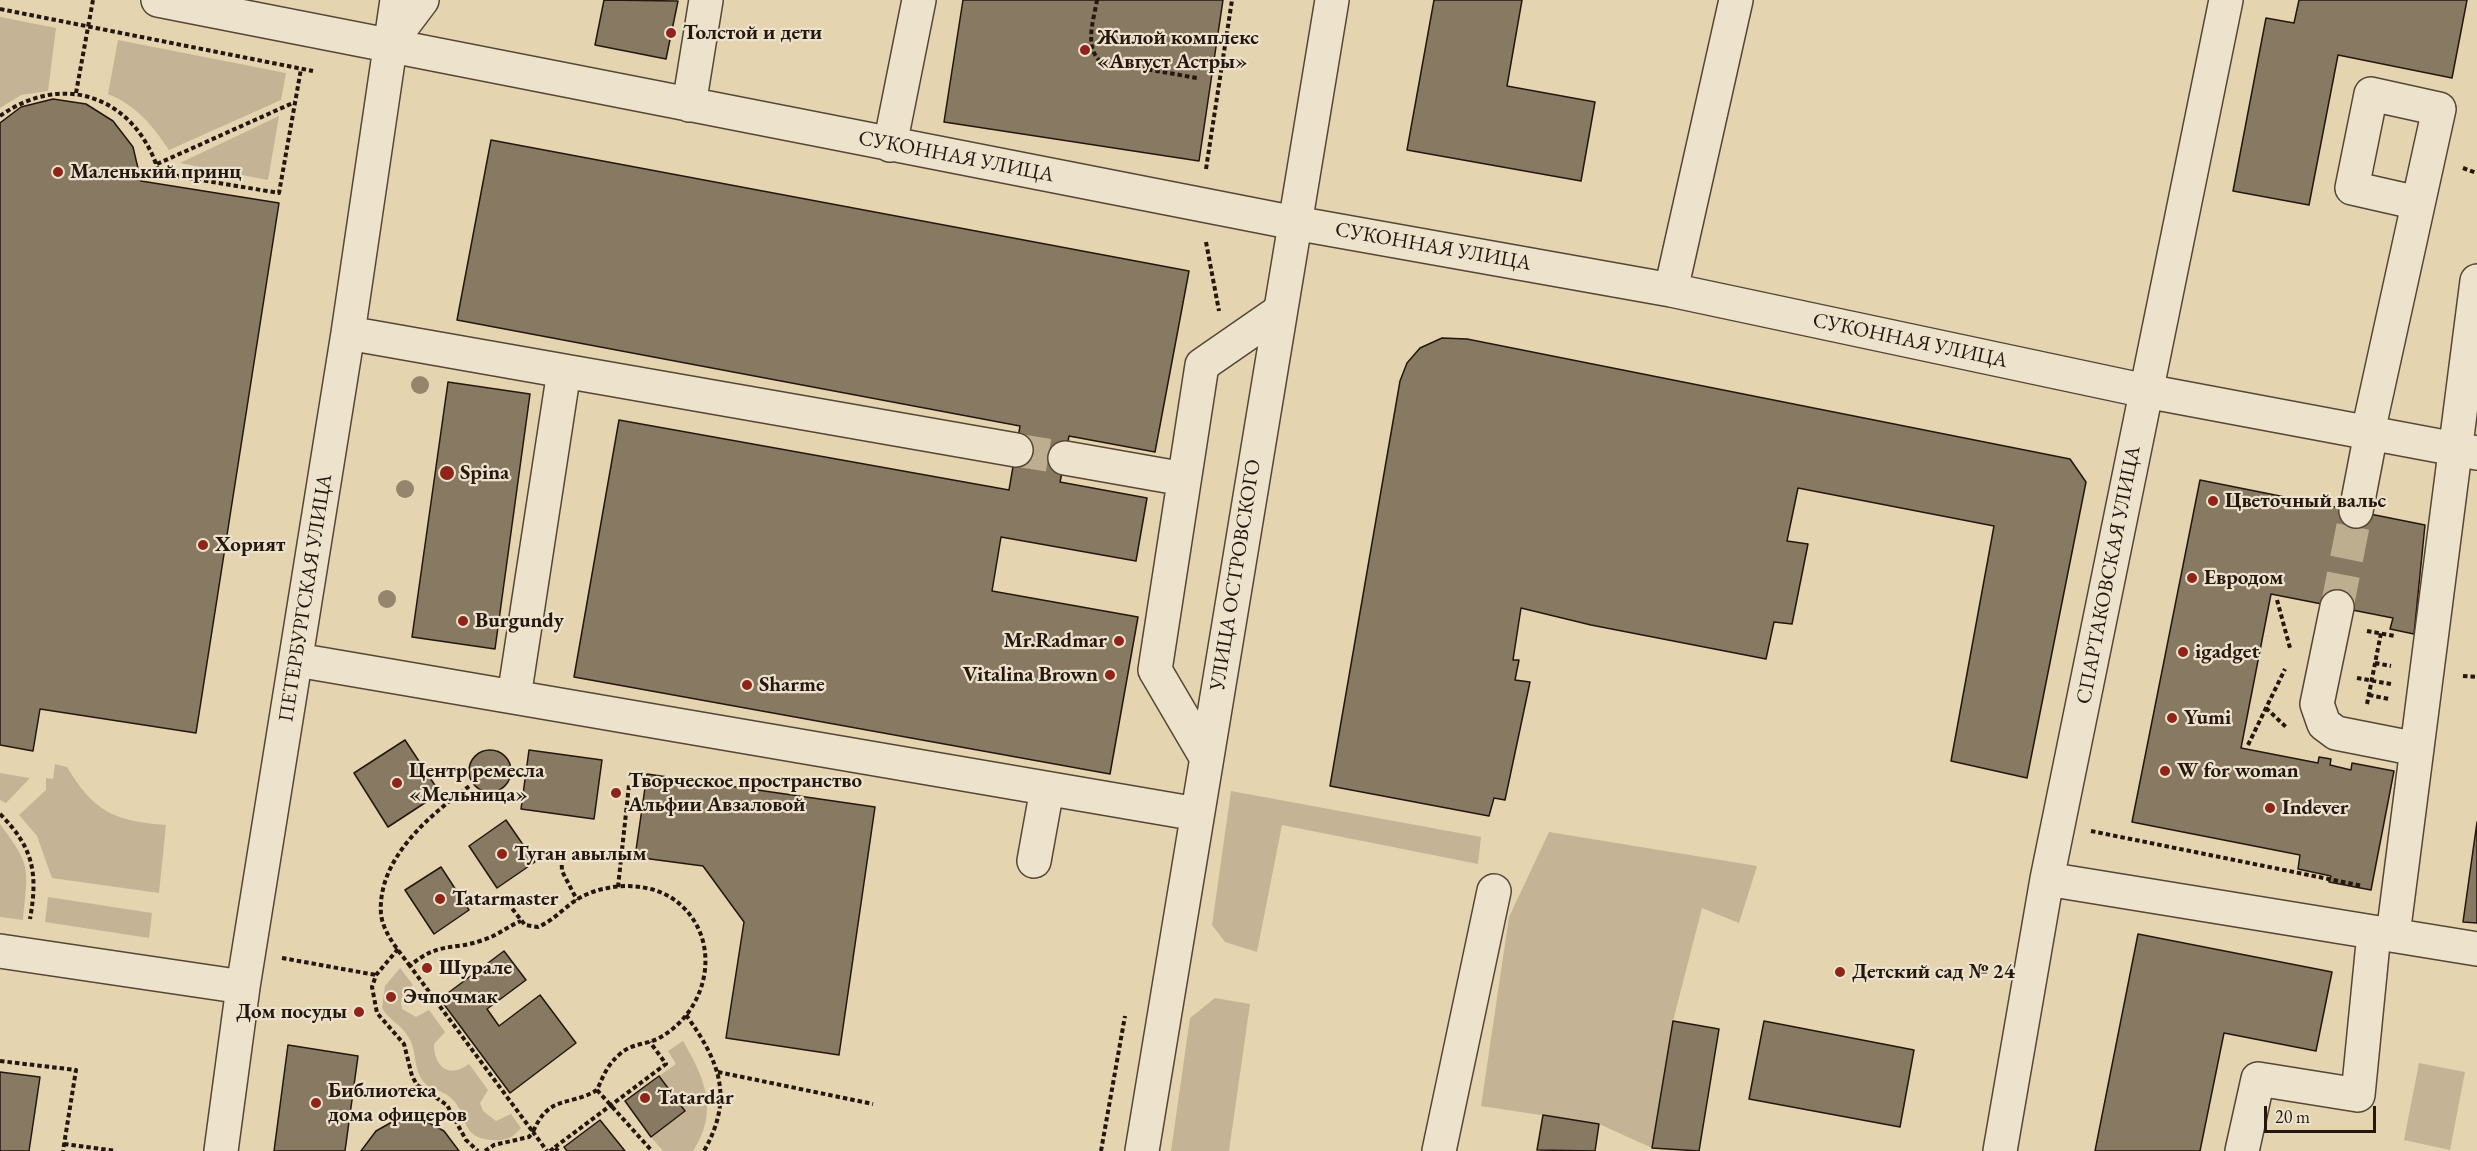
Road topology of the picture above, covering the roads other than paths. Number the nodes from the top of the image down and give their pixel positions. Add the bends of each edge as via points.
1 (158, 0) edge
2 (397, 0) edge
3 (422, 0) edge
4 (706, 0) edge
5 (919, 0) edge
6 (1332, 0) edge
7 (1736, 0) edge
8 (2226, 0) edge
9 (389, 44) junction
10 (689, 105) junction
11 (891, 145) junction
12 (2418, 203) dead end
13 (1295, 223) junction
14 (2477, 281) edge
15 (1671, 290) junction
16 (1280, 310) junction
17 (348, 333) junction
18 (564, 371) junction
19 (2146, 391) junction
20 (2370, 433) junction
21 (1016, 450) tunnel mouth
22 (2466, 451) edge
23 (1065, 458) tunnel mouth
24 (1184, 479) junction
25 (2356, 511) tunnel mouth
26 (2337, 607) tunnel mouth
27 (297, 660) junction
28 (514, 697) junction
29 (2417, 749) junction
30 (1206, 757) junction
31 (1047, 789) junction
32 (1197, 814) junction
33 (1034, 861) dead end
34 (2048, 879) junction
35 (1494, 891) dead end
36 (2383, 934) junction
37 (2477, 949) edge
38 (0, 951) edge
39 (243, 987) junction
40 (221, 1151) edge
41 (1142, 1151) edge
42 (1439, 1151) edge
43 (2000, 1151) edge
44 (2242, 1151) edge

1 - 9 street, СУКОННАЯ УЛИЦА
2 - 9 street, ПЕТЕРБУРГСКАЯ УЛИЦА
3 - 9 street, ПЕТЕРБУРГСКАЯ УЛИЦА
4 - 10 street
5 - 11 street
6 - 13 street, УЛИЦА ОСТРОВСКОГО
7 - 15 street
8 - 19 street, СПАРТАКОВСКАЯ УЛИЦА
9 - 10 street, СУКОННАЯ УЛИЦА
9 - 17 street, ПЕТЕРБУРГСКАЯ УЛИЦА
10 - 11 street, СУКОННАЯ УЛИЦА
11 - 13 street, СУКОННАЯ УЛИЦА
12 - 20 street
13 - 15 street, СУКОННАЯ УЛИЦА
13 - 16 street, УЛИЦА ОСТРОВСКОГО
14 - 22 street
15 - 19 street, СУКОННАЯ УЛИЦА
16 - 24 street via 1202,365
16 - 30 street, УЛИЦА ОСТРОВСКОГО
17 - 18 street
17 - 27 street, ПЕТЕРБУРГСКАЯ УЛИЦА
18 - 21 street
18 - 28 street
19 - 20 street, СУКОННАЯ УЛИЦА
19 - 34 street, СПАРТАКОВСКАЯ УЛИЦА
20 - 22 street, СУКОННАЯ УЛИЦА
20 - 25 street
22 - 29 street
23 - 24 street
24 - 30 street via 1155,670
26 - 29 street via 2317,704 2320,717 2336,733
27 - 28 street
27 - 39 street, ПЕТЕРБУРГСКАЯ УЛИЦА
28 - 31 street
29 - 36 street
30 - 32 street, УЛИЦА ОСТРОВСКОГО
31 - 32 street
31 - 33 street
32 - 41 street, УЛИЦА ОСТРОВСКОГО
34 - 36 street
34 - 43 street, СПАРТАКОВСКАЯ УЛИЦА
35 - 42 street
36 - 37 street
36 - 44 street via 2358,1095 2258,1079
38 - 39 street
39 - 40 street, ПЕТЕРБУРГСКАЯ УЛИЦА

